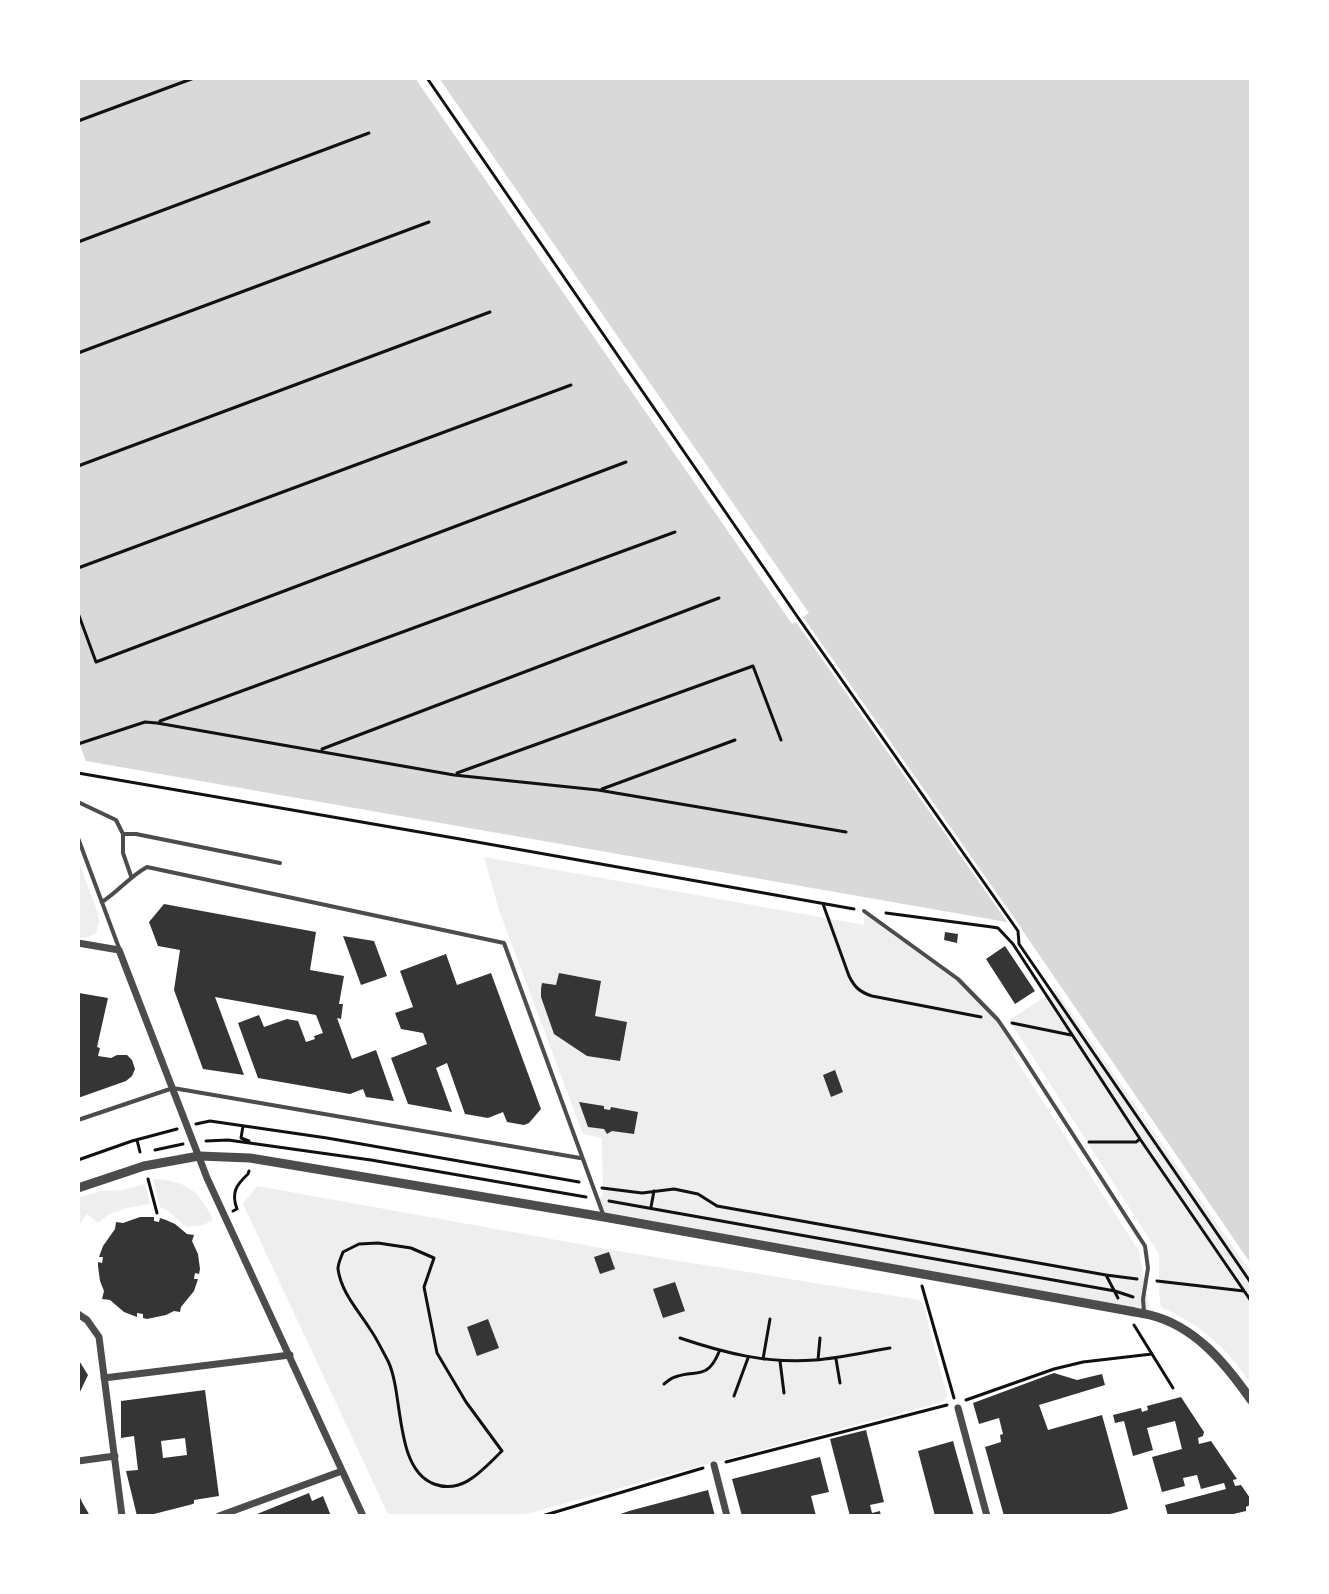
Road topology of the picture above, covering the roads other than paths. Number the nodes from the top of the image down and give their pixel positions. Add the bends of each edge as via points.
1 (78, 802) edge
2 (123, 834) junction
3 (78, 838) edge
4 (280, 863) dead end
5 (131, 876) junction
6 (102, 902) junction
7 (864, 911) road end
8 (78, 943) edge
9 (119, 950) junction
10 (173, 1088) junction
11 (78, 1120) edge
12 (199, 1156) junction
13 (582, 1158) junction
14 (78, 1188) edge
15 (604, 1217) junction
16 (78, 1314) edge
17 (1144, 1314) junction
18 (290, 1355) junction
19 (104, 1378) junction
20 (1251, 1400) edge
21 (957, 1406) road end
22 (115, 1456) junction
23 (78, 1461) edge
24 (714, 1465) road end
25 (342, 1471) junction
26 (122, 1516) edge
27 (219, 1516) edge
28 (363, 1516) edge
29 (727, 1516) edge
30 (987, 1516) edge

1 - 2 lane via 116,820
2 - 4 lane
2 - 5 lane
3 - 6 lane
5 - 6 lane
5 - 13 lane via 147,867 504,943
6 - 9 lane
7 - 17 lane via 958,979 998,1020 1145,1246
8 - 9 street
9 - 10 street
10 - 11 lane
10 - 12 street
10 - 13 lane
12 - 14 street via 144,1166
12 - 15 street via 250,1158
12 - 18 street
13 - 15 lane
15 - 17 street
16 - 19 street via 99,1337
17 - 20 street via 1178,1326 1205,1344
18 - 19 street
18 - 25 street
19 - 22 street
21 - 30 street
22 - 23 street
22 - 26 street
24 - 29 street
25 - 27 street
25 - 28 street

